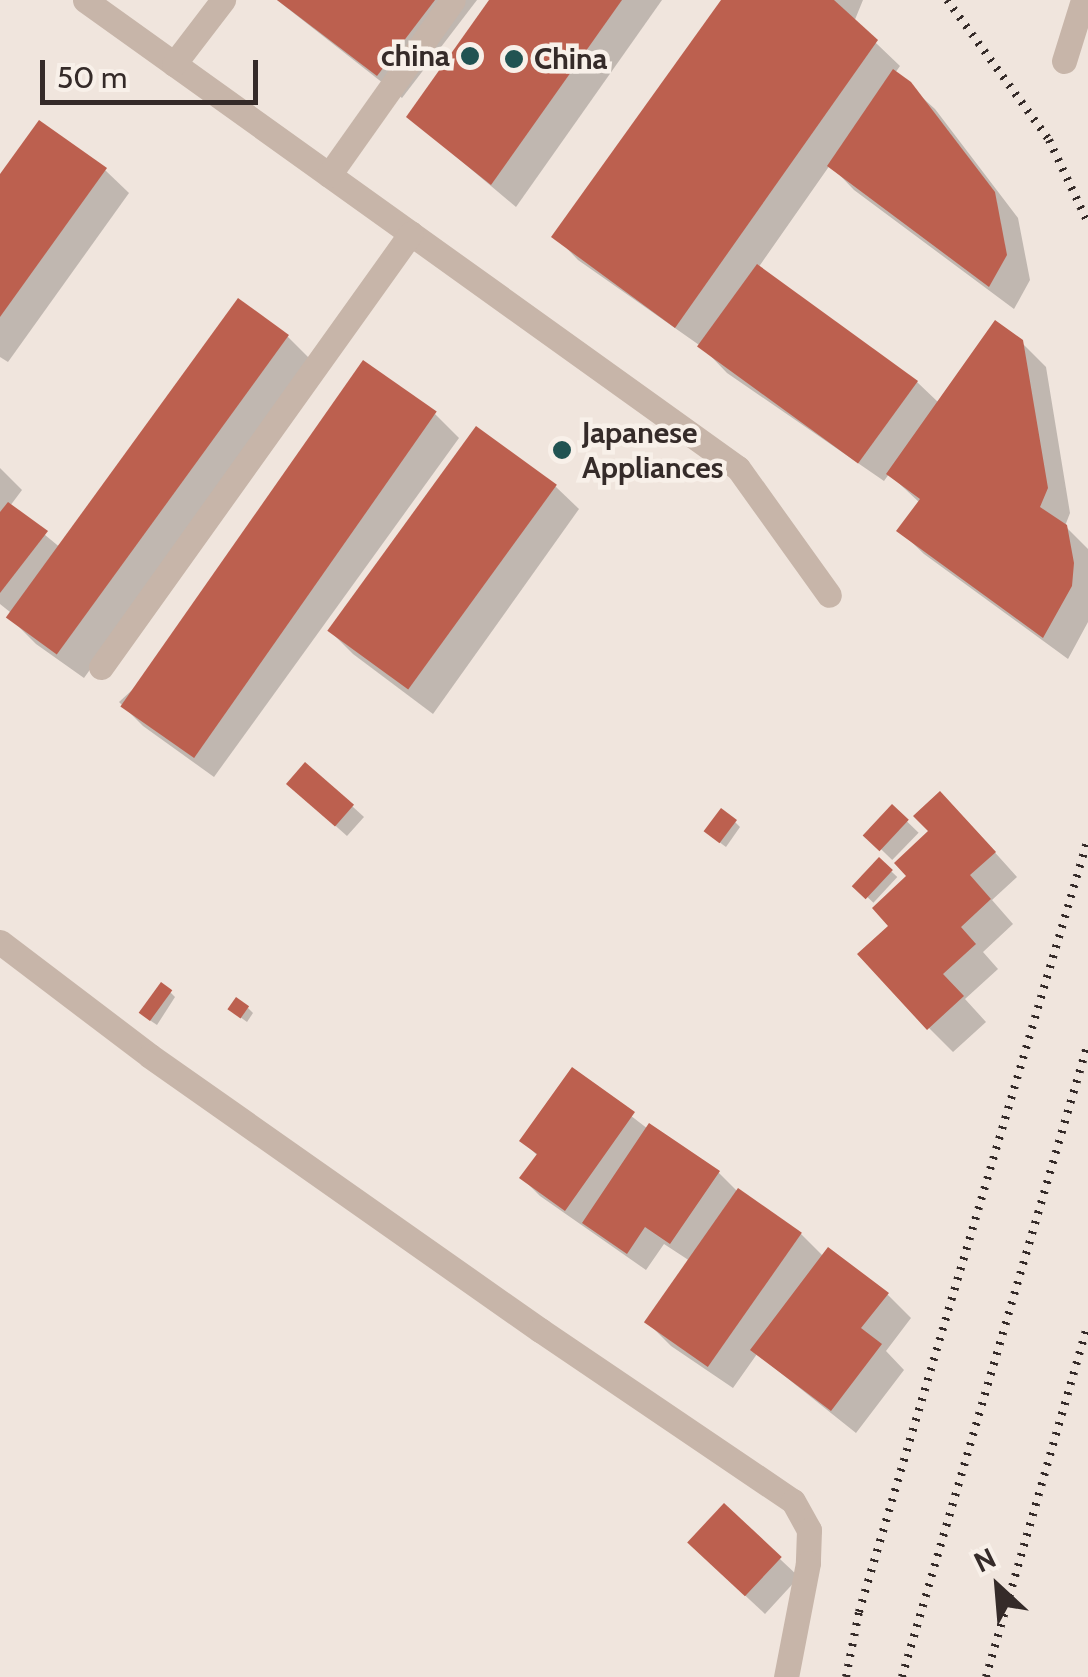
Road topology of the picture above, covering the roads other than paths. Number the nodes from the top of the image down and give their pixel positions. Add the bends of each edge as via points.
1 (85, 0) edge
2 (223, 0) edge
3 (453, 0) edge
4 (1083, 0) edge
5 (1064, 61) dead end
6 (174, 64) junction
7 (328, 175) junction
8 (411, 233) junction
9 (828, 595) dead end
10 (101, 667) dead end
11 (0, 942) edge
12 (786, 1677) edge

1 - 6 lane
2 - 6 lane
3 - 7 lane
4 - 5 lane
6 - 7 lane
7 - 8 lane
8 - 9 lane via 738,468
8 - 10 lane
11 - 12 lane via 280,1147 793,1500 804,1514 809,1546

